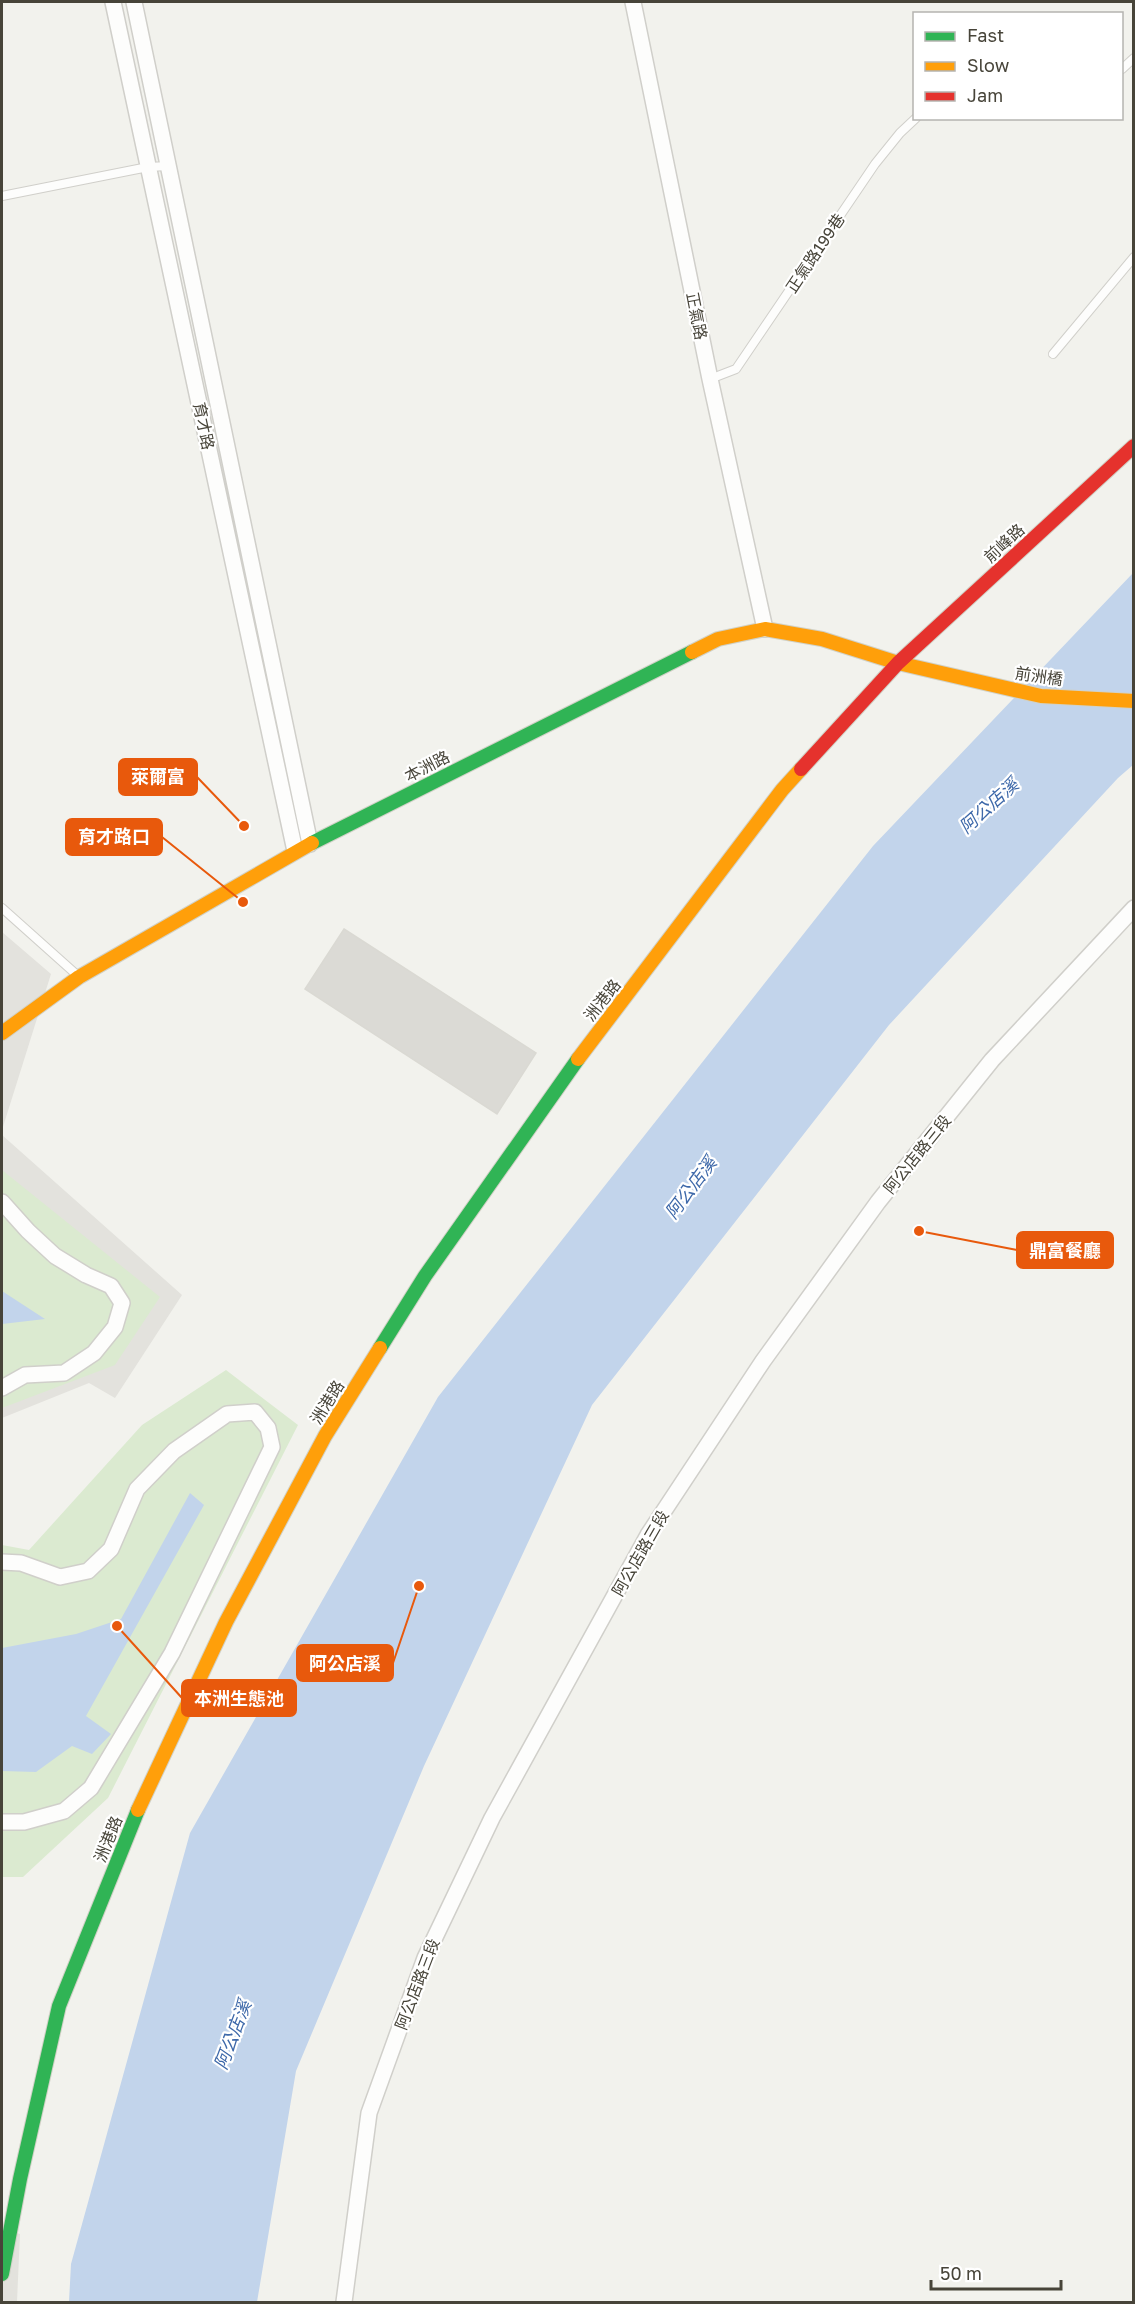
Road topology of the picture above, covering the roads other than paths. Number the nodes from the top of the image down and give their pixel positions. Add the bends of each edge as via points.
1 (113, 2) edge
2 (134, 2) edge
3 (633, 2) edge
4 (914, 120) edge
5 (168, 166) junction
6 (148, 167) junction
7 (2, 196) edge
8 (1134, 257) edge
9 (1053, 354) dead end
10 (710, 379) junction
11 (1134, 446) edge
12 (765, 629) junction
13 (898, 663) junction
14 (1134, 701) edge
15 (310, 844) junction
16 (295, 851) junction
17 (2, 908) edge
18 (1134, 908) edge
19 (79, 977) junction
20 (2, 1033) edge
21 (2, 1202) edge
22 (2, 1388) edge
23 (2, 1562) edge
24 (2, 1822) edge
25 (2, 2274) edge
26 (344, 2302) edge

1 - 6 street, 育才路
2 - 5 street, 育才路
3 - 10 street, 正氣路
4 - 10 lane, 正氣路199巷 via 875,164 736,369
5 - 6 lane
5 - 15 street, 育才路
6 - 7 lane
6 - 16 street, 育才路
8 - 9 lane
10 - 12 street, 正氣路
11 - 13 street, 前峰路
12 - 13 street, 本洲路 via 822,639
12 - 15 street, 本洲路 via 718,639
13 - 14 street, 前洲橋 via 1041,696
13 - 25 street, 洲港路 via 782,789 561,1081 425,1276 325,1436 226,1622 140,1805 59,2006
15 - 16 street, 本洲路
16 - 19 street, 本洲路
17 - 19 lane
18 - 26 street, 阿公店路三段 via 992,1060 878,1202 763,1361 648,1535 492,1818 425,1958 369,2114
19 - 20 street, 本洲路
21 - 22 street via 55,1256 111,1286 122,1303 115,1327 94,1353 64,1373 25,1375
23 - 24 street via 21,1563 60,1576 88,1571 111,1549 137,1489 174,1451 227,1414 255,1412 268,1428 272,1447 172,1653 92,1788 64,1811 24,1822

